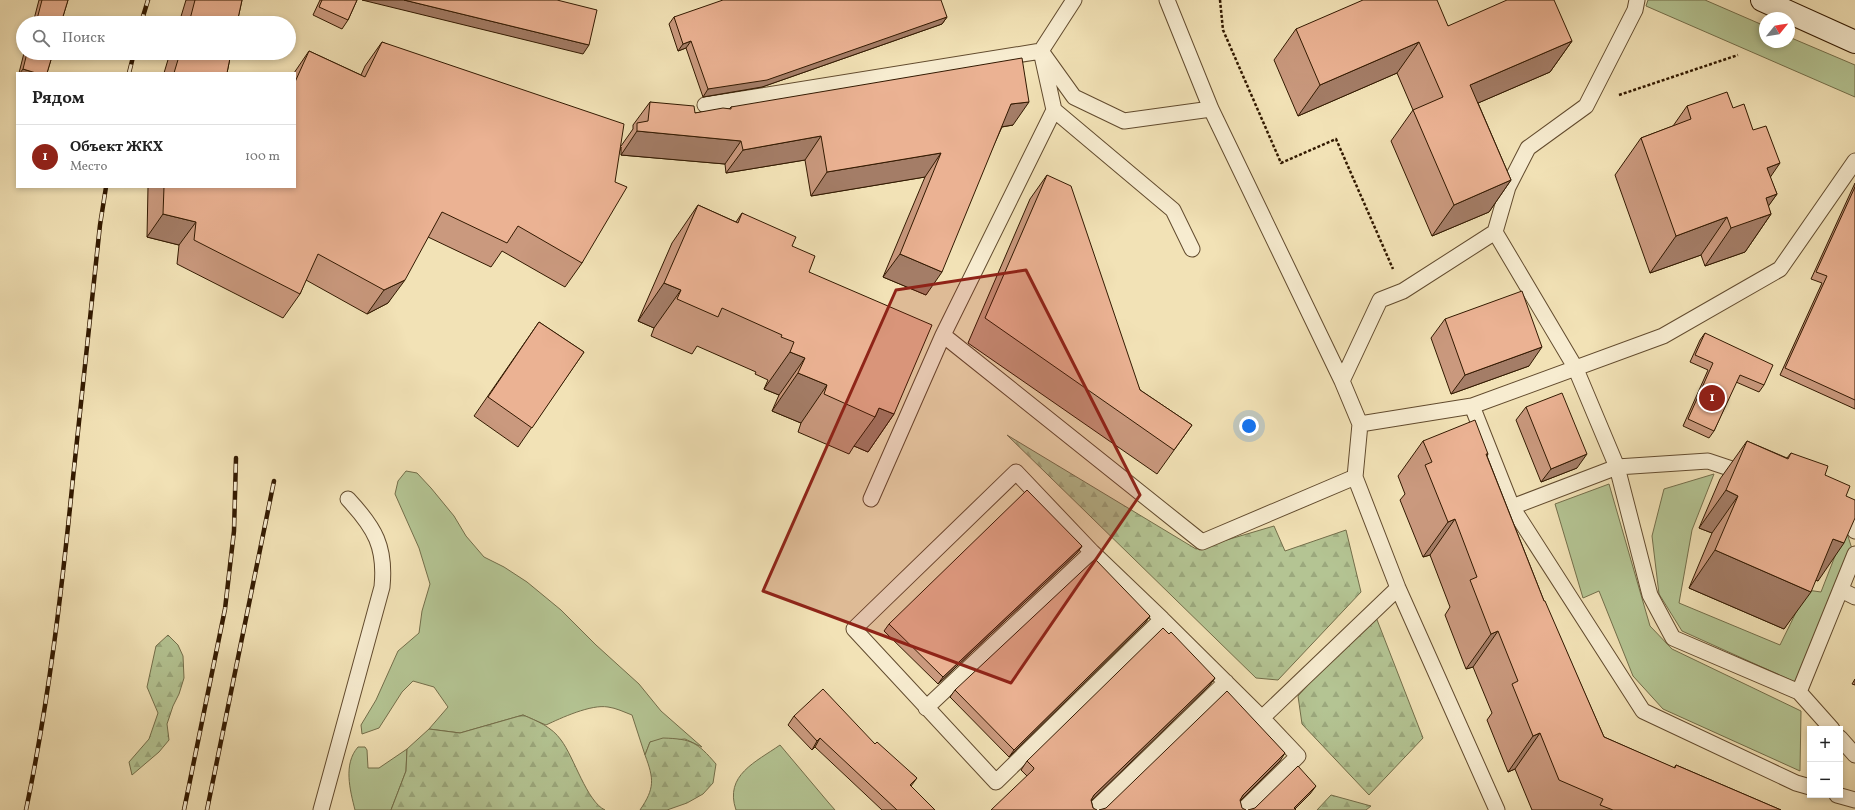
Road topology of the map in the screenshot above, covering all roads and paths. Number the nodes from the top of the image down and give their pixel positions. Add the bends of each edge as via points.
1 (1074, 0) edge
2 (1167, 0) edge
3 (1220, 0) edge
4 (1637, 0) edge
5 (1762, 0) edge
6 (1855, 42) edge
7 (1041, 51) junction
8 (1738, 55) dead end
9 (705, 105) dead end
10 (1586, 106) junction
11 (1211, 109) junction
12 (1054, 110) junction
13 (1855, 161) edge
14 (1495, 232) junction
15 (1192, 249) dead end
16 (1403, 291) junction
17 (943, 335) junction
18 (1575, 367) junction
19 (1342, 381) junction
20 (1472, 406) junction
21 (1360, 424) junction
22 (1617, 467) junction
23 (1355, 477) junction
24 (1760, 479) edge
25 (348, 499) dead end
26 (871, 499) dead end
27 (1827, 503) edge
28 (1512, 507) junction
29 (1855, 531) edge
30 (1092, 552) junction
31 (1855, 554) edge
32 (1398, 588) junction
33 (1841, 590) junction
34 (1855, 597) edge
35 (1162, 619) junction
36 (1226, 682) junction
37 (1799, 692) junction
38 (926, 708) junction
39 (1262, 718) junction
40 (1829, 726) edge
41 (1843, 741) edge
42 (1855, 755) edge
43 (1807, 786) edge
44 (1843, 797) edge
45 (1855, 800) edge
46 (321, 810) edge
47 (1094, 810) edge
48 (1243, 810) edge
49 (1497, 810) edge

1 - 7 lane
2 - 11 lane
3 - 16 path via 1223,30 1281,163 1336,139
4 - 10 lane via 1635,10
5 - 6 main road
7 - 9 lane
7 - 11 lane via 1074,97 1124,121
7 - 12 lane
8 - 10 path
10 - 14 lane via 1528,148 1508,187
11 - 19 lane
12 - 15 lane via 1173,210
12 - 17 lane
13 - 18 lane via 1780,269 1663,336
14 - 16 lane
14 - 18 lane
16 - 19 lane via 1380,300
17 - 23 lane via 1202,542
17 - 26 lane
18 - 20 lane
18 - 22 lane
19 - 21 lane
20 - 21 lane
20 - 28 lane
21 - 23 lane
22 - 24 lane via 1708,461
22 - 28 lane
22 - 37 lane via 1650,595 1673,638
23 - 32 lane
25 - 46 lane via 375,535 381,550 383,580
27 - 29 lane via 1842,508
28 - 43 lane via 1643,711
30 - 35 lane
30 - 38 lane
30 - 38 lane via 1016,472 854,629
31 - 33 lane
32 - 39 lane
32 - 49 lane
33 - 34 lane
33 - 37 lane
35 - 36 lane
35 - 38 lane via 996,782
36 - 39 lane
36 - 47 lane
37 - 40 lane
39 - 48 lane via 1298,756
41 - 42 lane
44 - 45 lane

